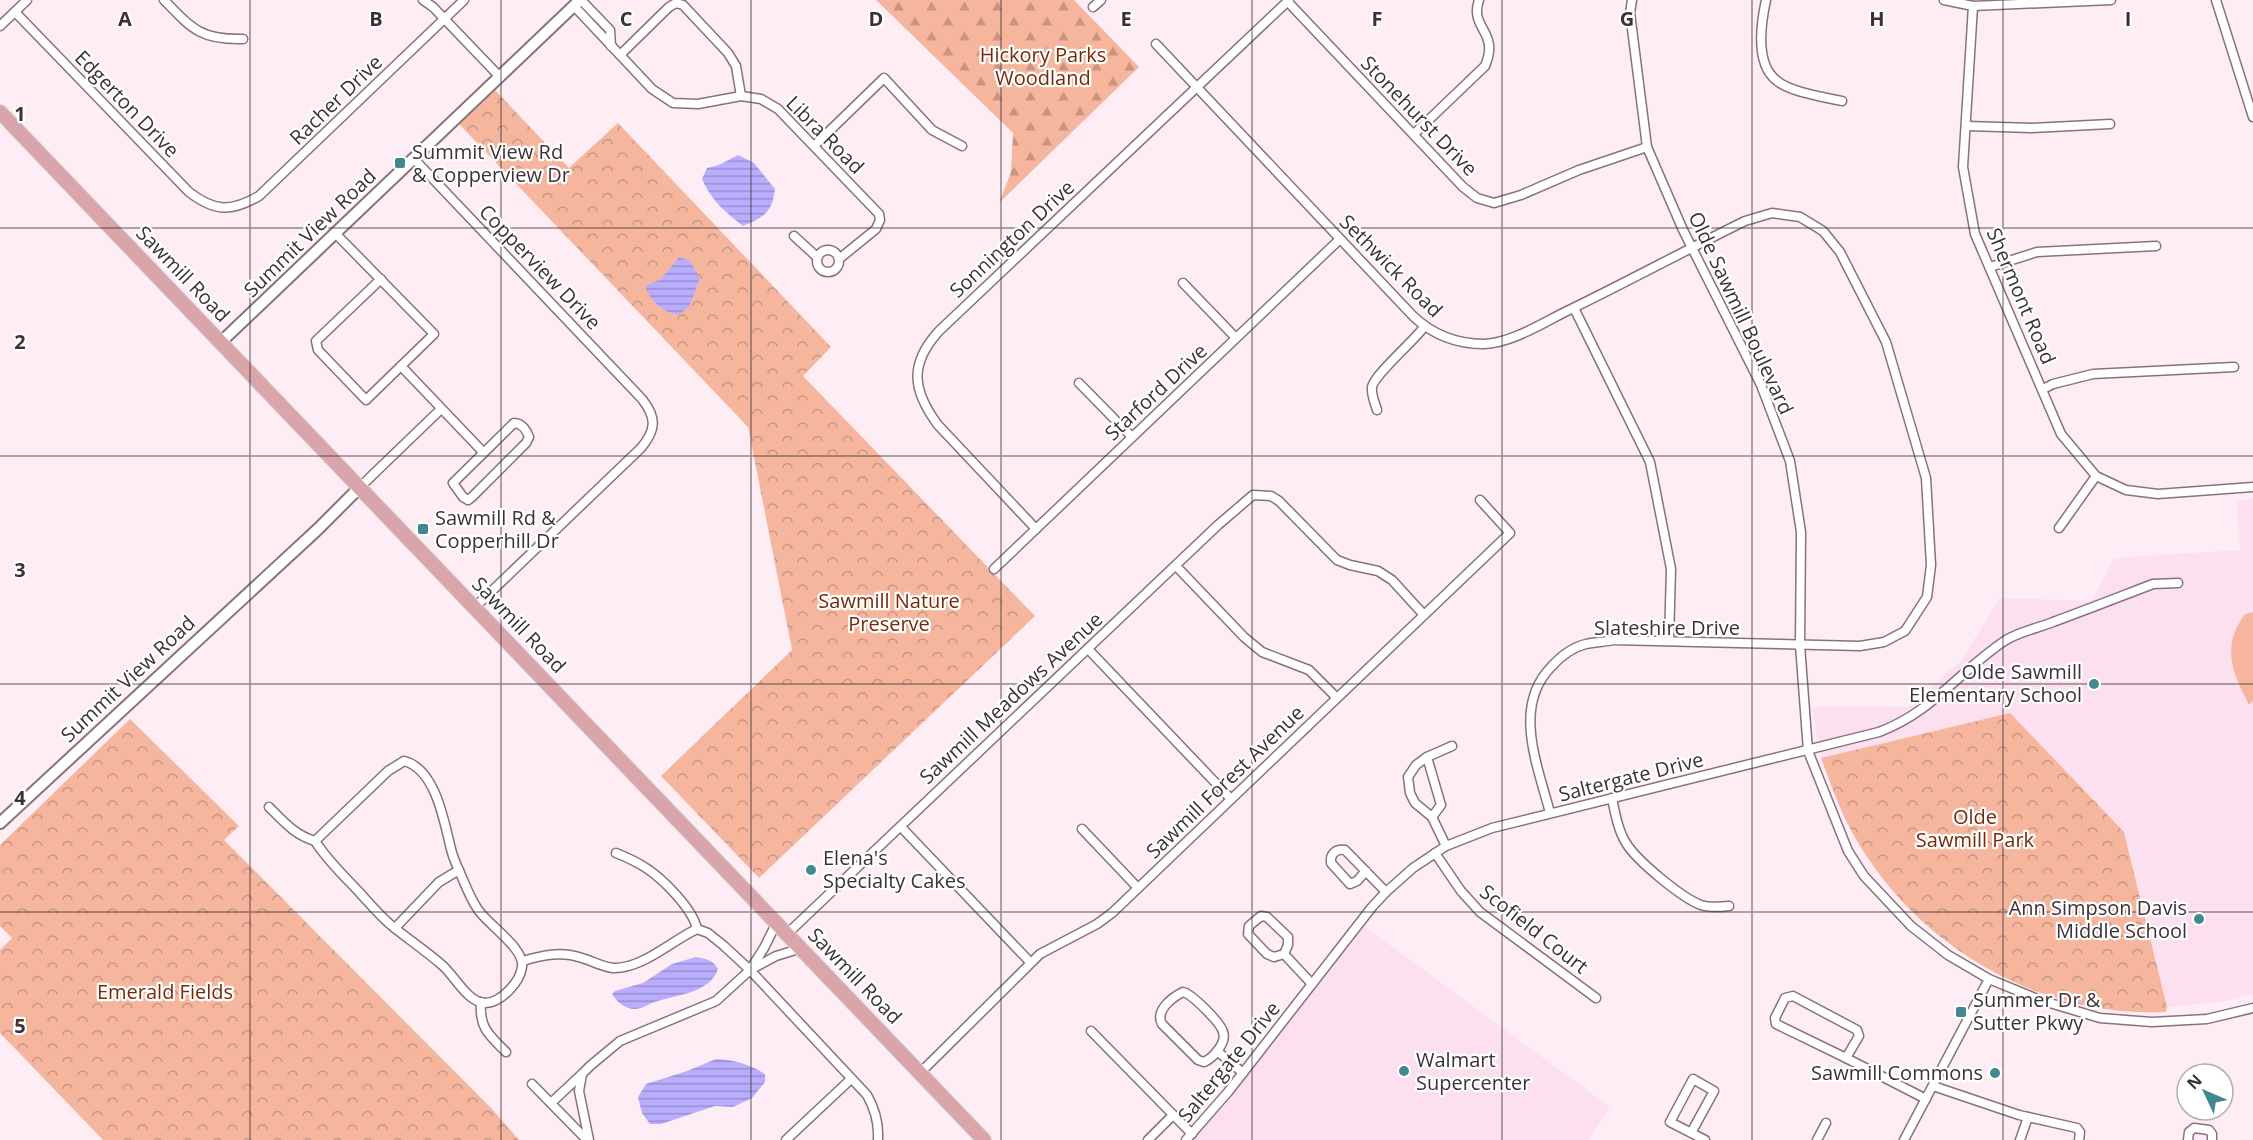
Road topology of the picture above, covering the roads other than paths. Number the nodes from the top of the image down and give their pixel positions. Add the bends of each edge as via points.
1 (27, 0) edge
2 (164, 0) edge
3 (423, 0) edge
4 (464, 0) edge
5 (1101, 0) edge
6 (1479, 0) edge
7 (1632, 0) edge
8 (1766, 0) edge
9 (1944, 0) edge
10 (2111, 0) edge
11 (2216, 0) edge
12 (1288, 1) edge
13 (578, 2) edge
14 (1973, 6) junction
15 (1093, 7) dead end
16 (15, 12) junction
17 (444, 19) junction
18 (0, 26) edge
19 (243, 39) dead end
20 (1156, 44) dead end
21 (620, 55) junction
22 (500, 76) junction
23 (1197, 87) junction
24 (741, 96) junction
25 (1842, 102) dead end
26 (0, 112) edge
27 (2253, 117) edge
28 (2110, 124) dead end
29 (1966, 126) junction
30 (1414, 134) junction
31 (814, 145) junction
32 (962, 146) dead end
33 (1647, 147) junction
34 (414, 159) junction
35 (222, 209) joint
36 (335, 233) junction
37 (794, 236) dead end
38 (1340, 239) junction
39 (2156, 246) dead end
40 (1692, 247) junction
41 (818, 256) junction
42 (838, 258) junction
43 (1990, 267) junction
44 (381, 279) junction
45 (1183, 283) dead end
46 (1574, 308) junction
47 (1424, 327) junction
48 (1236, 338) junction
49 (221, 342) junction
50 (401, 366) junction
51 (2234, 367) dead end
52 (1079, 383) dead end
53 (2043, 389) junction
54 (441, 409) junction
55 (1377, 410) dead end
56 (1132, 437) junction
57 (483, 452) junction
58 (2096, 476) junction
59 (359, 488) junction
60 (2253, 488) edge
61 (1480, 500) dead end
62 (2059, 528) dead end
63 (1036, 529) junction
64 (1176, 566) junction
65 (994, 569) dead end
66 (2178, 583) dead end
67 (474, 608) junction
68 (1424, 615) junction
69 (1669, 641) junction
70 (1800, 645) junction
71 (1088, 649) junction
72 (1337, 698) junction
73 (1452, 746) dead end
74 (1808, 751) junction
75 (1427, 757) junction
76 (1612, 798) junction
77 (1231, 799) junction
78 (269, 807) dead end
79 (1550, 813) junction
80 (1432, 817) junction
81 (0, 823) edge
82 (901, 827) junction
83 (1082, 830) dead end
84 (315, 841) junction
85 (1446, 846) junction
86 (616, 853) dead end
87 (1435, 853) junction
88 (459, 870) junction
89 (1366, 871) dead end
90 (1138, 888) junction
91 (1386, 892) junction
92 (1729, 906) dead end
93 (777, 922) junction
94 (395, 928) junction
95 (697, 929) junction
96 (788, 933) junction
97 (802, 948) junction
98 (1284, 954) junction
99 (523, 961) junction
100 (1030, 963) junction
101 (750, 970) junction
102 (1989, 979) junction
103 (1312, 984) junction
104 (1596, 998) dead end
105 (481, 1002) junction
106 (2253, 1008) edge
107 (1091, 1031) dead end
108 (1217, 1051) junction
109 (506, 1052) dead end
110 (1846, 1058) junction
111 (921, 1072) junction
112 (1243, 1073) junction
113 (582, 1074) junction
114 (851, 1079) junction
115 (532, 1084) dead end
116 (1933, 1086) junction
117 (1926, 1099) junction
118 (551, 1103) junction
119 (1173, 1115) junction
120 (2028, 1117) junction
121 (1826, 1123) dead end
122 (1691, 1133) junction
123 (1189, 1137) edge
124 (588, 1140) edge
125 (786, 1140) edge
126 (878, 1140) edge
127 (984, 1140) edge
128 (1148, 1140) edge
129 (1705, 1140) edge
130 (1817, 1140) edge
131 (1904, 1140) edge
132 (2020, 1140) edge
133 (2079, 1140) edge
134 (2188, 1140) edge
135 (2212, 1140) edge

1 - 16 street
2 - 19 street via 185,22 212,38
3 - 17 street
4 - 17 street, Racher Drive
5 - 15 street
6 - 30 street via 1478,19 1490,41 1485,66
7 - 33 street, Olde Sawmill Boulevard via 1630,13
8 - 25 street via 1762,19 1768,72 1788,87
9 - 14 street
10 - 14 street
11 - 27 street
12 - 23 street, Sonnington Drive
12 - 30 street, Stonehurst Drive
13 - 21 street, Libra Road
13 - 22 street, Summit View Road
14 - 29 street, Shermont Road
16 - 18 street
16 - 35 street, Edgerton Drive via 189,192 204,204
17 - 22 street
17 - 35 street, Racher Drive via 259,196 242,206
20 - 23 street, Sethwick Road
21 - 24 street, Libra Road via 652,89 673,103 698,104
21 - 24 street via 669,7 683,4 728,53 736,66
22 - 34 street, Summit View Road
23 - 38 street, Sethwick Road
23 - 63 street, Sonnington Drive via 939,331 921,356 917,381 927,410
24 - 31 street, Libra Road via 761,99 778,109
26 - 49 main road, Sawmill Road
28 - 29 street
29 - 43 street, Shermont Road via 1963,167 1975,234
30 - 33 street, Stonehurst Drive via 1463,187 1477,198 1494,203
31 - 32 street via 884,78 932,130
31 - 42 street, Libra Road via 876,210 880,220 876,230
33 - 40 street, Olde Sawmill Boulevard
34 - 36 street, Summit View Road
34 - 67 street, Copperview Drive via 642,399 651,410 654,424 650,438 641,448
36 - 44 street
36 - 49 street, Summit View Road
37 - 41 street
38 - 47 street, Sethwick Road
38 - 48 street, Starford Drive
39 - 43 street via 2037,252
40 - 46 street, Sethwick Road
40 - 70 street, Olde Sawmill Boulevard via 1761,385 1790,461 1801,532
40 - 70 street, Slateshire Drive via 1745,221 1772,213 1800,217 1823,231 1840,252 1886,342 1926,478 1931,565 1927,597 1905,631 1884,642 1860,646
41 - 42 street via 829,249
41 - 42 street via 817,264 825,272 836,269
43 - 53 street, Shermont Road
44 - 50 street via 434,334
44 - 50 street via 316,341 316,347 366,400
45 - 48 street
46 - 47 street, Sethwick Road via 1486,344 1448,339
46 - 69 street via 1650,462 1671,569
47 - 55 street via 1372,386
48 - 56 street, Starford Drive
49 - 59 main road, Sawmill Road
50 - 54 street
51 - 53 street via 2094,374
52 - 56 street
53 - 58 street, Shermont Road via 2061,434
54 - 57 street
54 - 59 street
56 - 63 street, Starford Drive
57 - 57 street via 453,483 468,500 529,437 519,423 514,423
58 - 60 street via 2126,490 2158,494
58 - 62 street
59 - 67 main road, Sawmill Road
59 - 81 street, Summit View Road
61 - 68 street, Sawmill Forest Avenue via 1510,533
63 - 65 street, Starford Drive
64 - 68 street, Sawmill Meadows Avenue via 1245,500 1262,494 1279,501 1337,560 1378,571 1392,580
64 - 71 street, Sawmill Meadows Avenue
64 - 72 street via 1244,638 1262,652 1309,670
66 - 74 street, Saltergate Drive via 2153,584 2007,639 1935,700 1897,725
67 - 93 main road, Sawmill Road
68 - 72 street, Sawmill Forest Avenue
69 - 70 street, Slateshire Drive
69 - 79 street, Slateshire Drive via 1614,640 1584,645 1557,660 1542,678 1530,710 1531,737
70 - 74 street, Olde Sawmill Boulevard
71 - 77 street
71 - 82 street, Sawmill Meadows Avenue
72 - 77 street, Sawmill Forest Avenue
73 - 75 street
74 - 76 street, Saltergate Drive
74 - 102 street, Olde Sawmill Boulevard via 1844,841 1864,876 1911,926 1948,955
75 - 80 street via 1441,806
75 - 80 street via 1408,777 1415,803
76 - 79 street, Saltergate Drive
76 - 92 street via 1626,843 1647,867 1702,905
77 - 90 street, Sawmill Forest Avenue
78 - 84 street via 291,829
79 - 85 street, Saltergate Drive via 1492,828
80 - 85 street
82 - 96 street, Sawmill Meadows Avenue
82 - 100 street
83 - 90 street
84 - 88 street via 388,771 404,761 413,763 438,800
84 - 94 street
85 - 87 street, Saltergate Drive
86 - 95 street via 646,868 666,886 695,919
87 - 91 street, Saltergate Drive
87 - 104 street, Scofield Court via 1485,917
88 - 94 street via 439,882
88 - 99 street via 485,920 518,950
89 - 91 street
90 - 100 street, Sawmill Forest Avenue via 1097,924
91 - 103 street, Saltergate Drive
93 - 96 main road, Sawmill Road
93 - 101 street
94 - 105 street
95 - 99 street via 645,961 624,967 613,968 567,953
95 - 101 street via 708,933
96 - 97 main road, Sawmill Road
97 - 101 street
97 - 111 main road, Sawmill Road
98 - 98 street via 1288,937 1267,916 1256,919 1248,934 1267,954
98 - 103 street
99 - 105 street via 517,980 502,997
100 - 111 street, Sawmill Forest Avenue
101 - 113 street via 716,1001 620,1041
101 - 114 street
102 - 106 street, Olde Sawmill Boulevard via 2100,1018 2152,1022 2207,1019
102 - 116 street
103 - 112 street, Saltergate Drive
105 - 109 street via 480,1017 486,1031
107 - 119 street
108 - 108 street via 1224,1040 1223,1031 1188,993 1176,996 1160,1013 1162,1024 1198,1060 1209,1060
108 - 112 street
110 - 110 street via 1776,1024 1785,998 1793,996 1857,1030
110 - 117 street
111 - 127 main road, Sawmill Road
112 - 123 street, Saltergate Drive
113 - 118 street
113 - 124 street via 579,1091
114 - 125 street
114 - 126 street via 874,1109
115 - 118 street
116 - 117 street
116 - 120 street
117 - 131 street
118 - 124 street
119 - 123 street
119 - 128 street
120 - 132 street
120 - 133 street via 2077,1128
121 - 130 street
122 - 122 street via 1670,1122 1693,1079 1714,1091
122 - 129 street
134 - 135 street via 2194,1128 2209,1130

